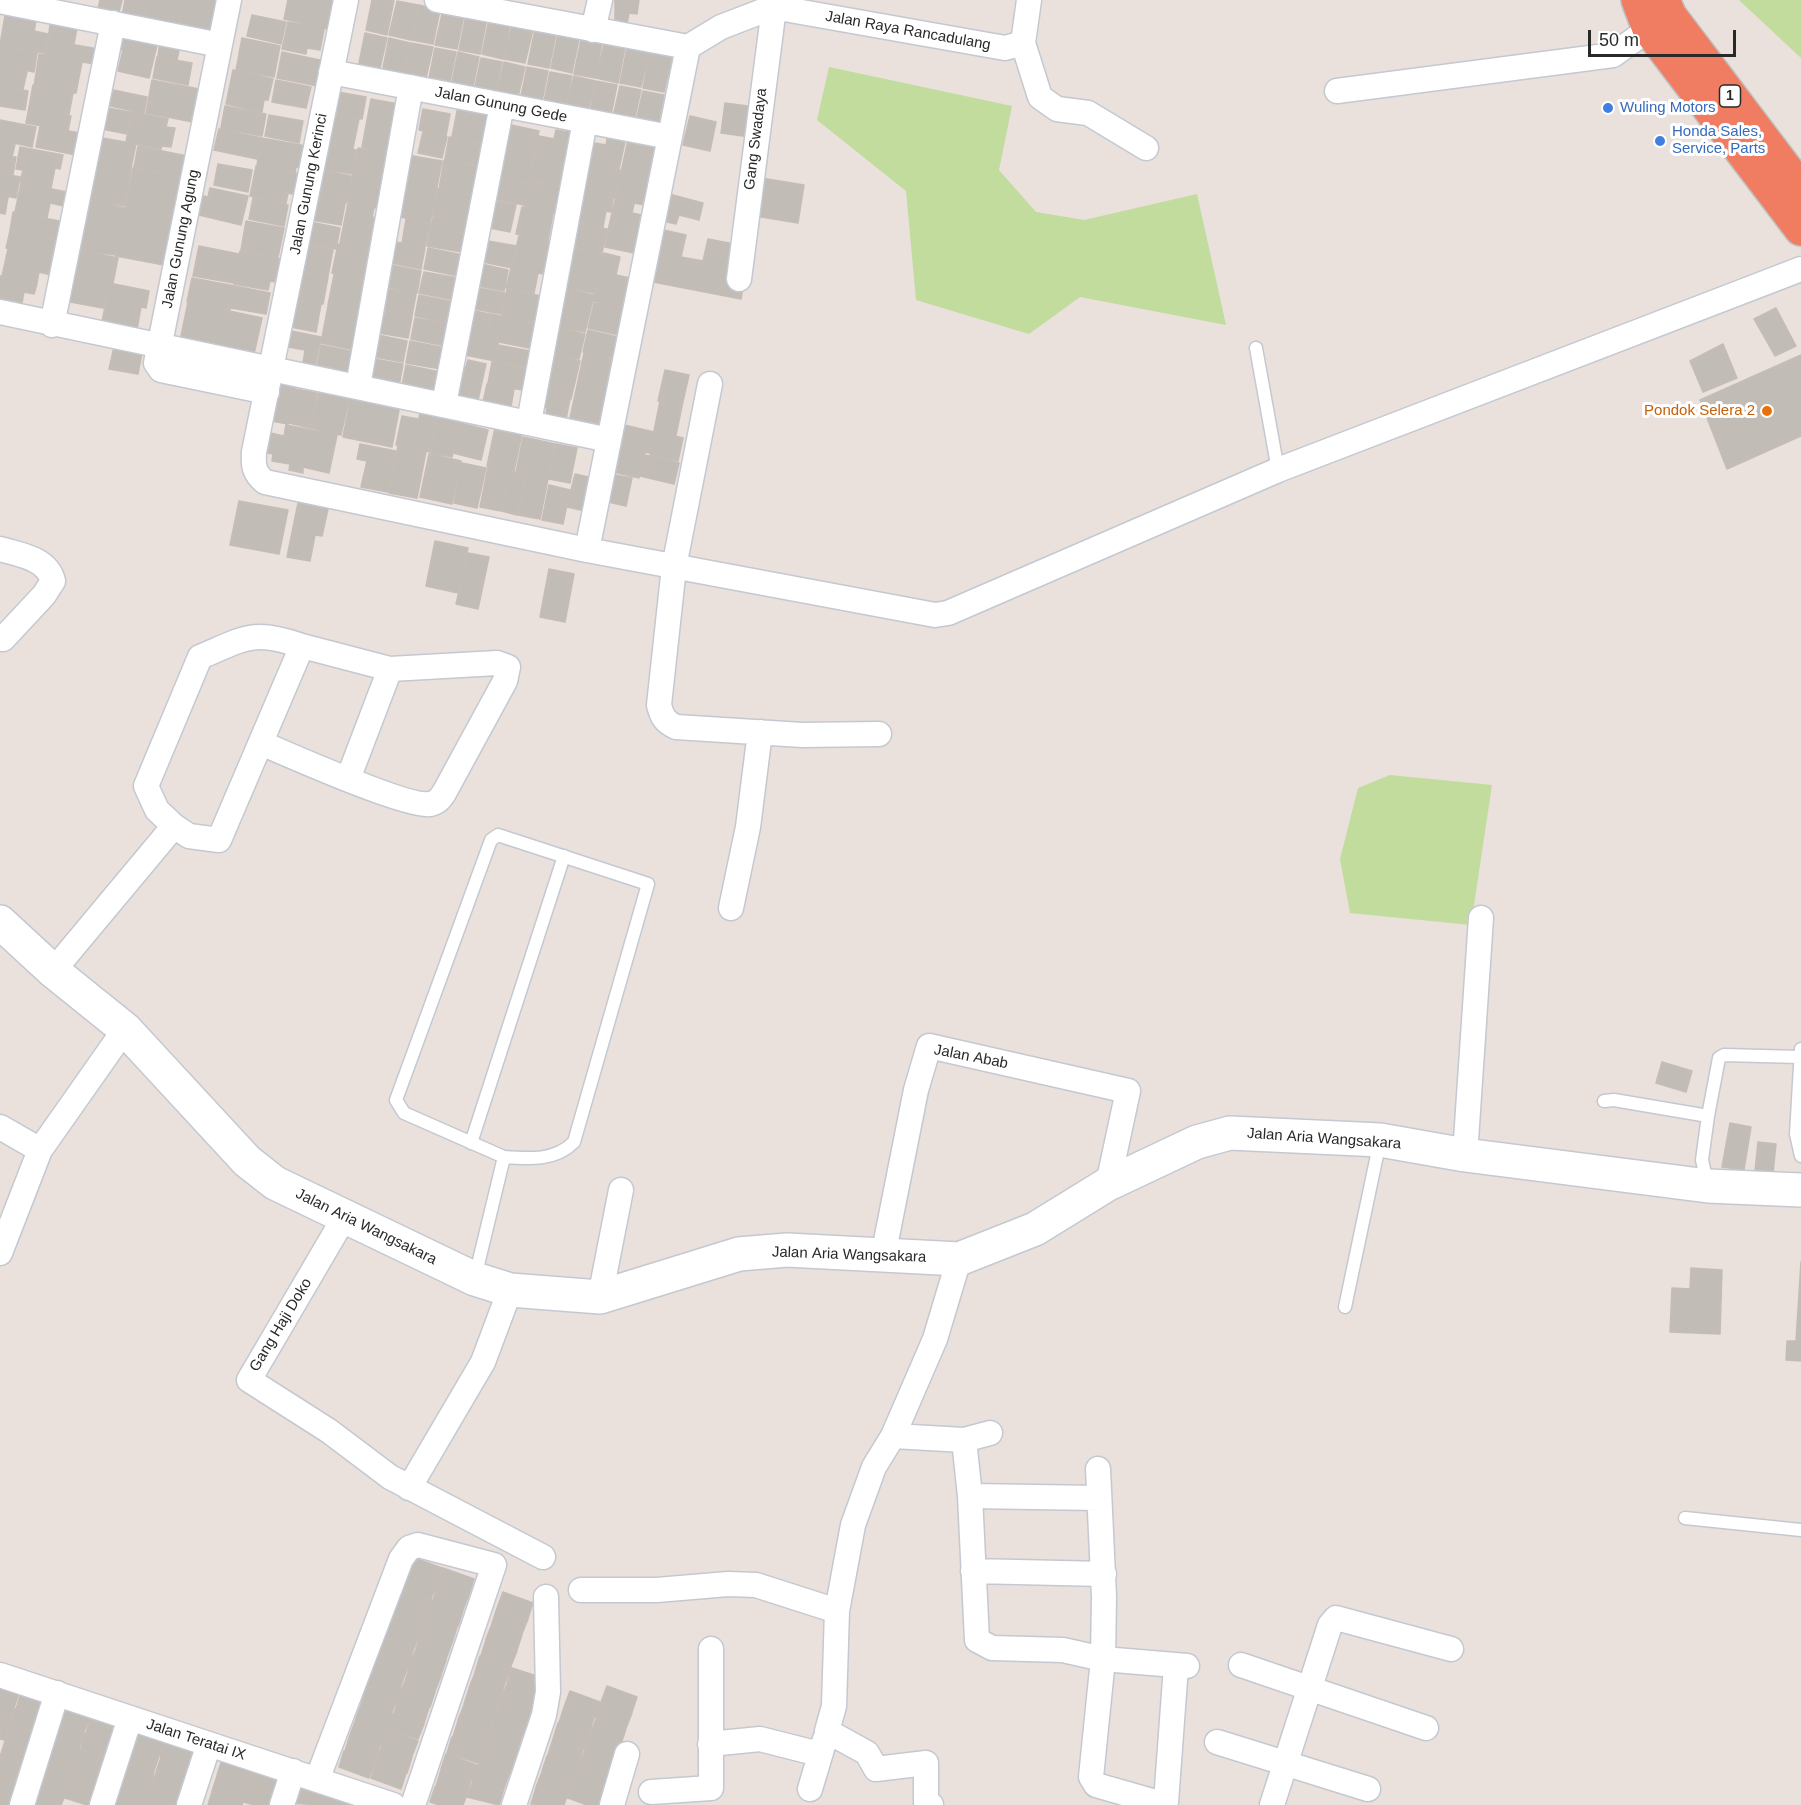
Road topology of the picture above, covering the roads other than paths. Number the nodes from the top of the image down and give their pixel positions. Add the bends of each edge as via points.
1 (229, 0) edge
2 (346, 0) edge
3 (437, 0) edge
4 (600, 0) edge
5 (1029, 0) edge
6 (1663, 0) edge
7 (774, 3) edge
8 (3, 8) edge
9 (1644, 15) edge
10 (112, 23) junction
11 (593, 30) junction
12 (1023, 43) junction
13 (220, 45) junction
14 (688, 47) junction
15 (332, 72) junction
16 (411, 87) junction
17 (1337, 91) dead end
18 (502, 105) junction
19 (585, 121) junction
20 (670, 137) junction
21 (1146, 148) dead end
22 (1801, 189) edge
23 (1801, 230) edge
24 (1801, 269) edge
25 (739, 279) dead end
26 (0, 312) edge
27 (52, 325) junction
28 (160, 345) junction
29 (1256, 348) dead end
30 (272, 367) junction
31 (710, 384) dead end
32 (358, 386) junction
33 (267, 392) junction
34 (444, 404) junction
35 (529, 422) junction
36 (609, 440) junction
37 (1278, 470) junction
38 (0, 549) edge
39 (587, 550) junction
40 (674, 567) junction
41 (3, 639) dead end
42 (302, 646) junction
43 (390, 669) junction
44 (760, 732) junction
45 (879, 734) dead end
46 (261, 743) junction
47 (348, 779) junction
48 (174, 826) junction
49 (564, 856) junction
50 (731, 908) dead end
51 (1481, 918) dead end
52 (0, 922) edge
53 (53, 971) junction
54 (125, 1029) junction
55 (1800, 1053) edge
56 (1604, 1101) dead end
57 (1708, 1116) junction
58 (0, 1127) edge
59 (1380, 1140) junction
60 (471, 1143) junction
61 (40, 1150) junction
62 (1465, 1155) junction
63 (1801, 1156) edge
64 (504, 1157) junction
65 (1108, 1184) junction
66 (1708, 1186) junction
67 (621, 1190) dead end
68 (1801, 1190) edge
69 (345, 1218) junction
70 (0, 1252) edge
71 (883, 1256) junction
72 (959, 1259) junction
73 (475, 1279) junction
74 (510, 1290) junction
75 (600, 1297) junction
76 (1345, 1307) dead end
77 (990, 1433) dead end
78 (893, 1436) junction
79 (964, 1440) junction
80 (1098, 1469) dead end
81 (408, 1488) junction
82 (970, 1496) junction
83 (1098, 1498) junction
84 (1685, 1518) dead end
85 (1801, 1530) edge
86 (543, 1557) dead end
87 (973, 1571) junction
88 (1104, 1574) junction
89 (581, 1590) dead end
90 (546, 1597) dead end
91 (837, 1611) junction
92 (711, 1649) dead end
93 (1451, 1649) dead end
94 (1103, 1659) junction
95 (1241, 1665) dead end
96 (0, 1675) edge
97 (1310, 1690) junction
98 (57, 1694) junction
99 (130, 1718) junction
100 (1426, 1728) dead end
101 (827, 1731) junction
102 (1217, 1742) dead end
103 (209, 1744) junction
104 (710, 1744) junction
105 (627, 1754) dead end
106 (819, 1754) junction
107 (1286, 1763) junction
108 (293, 1772) junction
109 (317, 1780) junction
110 (810, 1789) dead end
111 (1368, 1789) dead end
112 (651, 1792) dead end
113 (363, 1800) edge
114 (22, 1805) edge
115 (102, 1805) edge
116 (189, 1805) edge
117 (282, 1805) edge
118 (393, 1805) edge
119 (413, 1805) edge
120 (514, 1805) edge
121 (612, 1805) edge
122 (931, 1805) edge
123 (1272, 1805) edge

1 - 13 street, Jalan Gunung Agung
2 - 15 street, Jalan Gunung Kerinci
3 - 11 street
4 - 11 street
5 - 12 street
6 - 22 highway, 1 via 1670,16
7 - 12 street, Jalan Raya Rancadulang via 1005,48
7 - 14 street
7 - 25 street, Gang Swadaya
8 - 10 street
9 - 17 street via 1613,55
9 - 23 highway, 1
10 - 13 street
10 - 27 street
11 - 14 street
12 - 21 street via 1040,97 1057,109 1088,113
13 - 28 street, Jalan Gunung Agung
14 - 20 street
15 - 16 street, Jalan Gunung Gede
15 - 30 street, Jalan Gunung Kerinci
16 - 18 street, Jalan Gunung Gede
16 - 32 street
18 - 19 street, Jalan Gunung Gede
18 - 34 street
19 - 20 street, Jalan Gunung Gede
19 - 35 street
20 - 36 street
24 - 37 street, Jalan Gunung Kerinci
26 - 27 street
27 - 28 street
28 - 30 street
28 - 33 street, Jalan Gunung Agung via 156,363 161,370
29 - 37 lane
30 - 32 street
30 - 33 street, Jalan Gunung Kerinci
31 - 40 street
32 - 34 street
33 - 39 street, Jalan Gunung Kerinci via 253,466 265,482
34 - 35 street
35 - 36 street
36 - 39 street
37 - 40 street, Jalan Gunung Kerinci via 934,615
38 - 41 street via 40,562 50,570 53,581 45,595
39 - 40 street, Jalan Gunung Kerinci
40 - 44 street via 659,705 665,722 676,728
42 - 43 street
42 - 46 street
42 - 48 street via 279,638 250,635 200,657 147,786 157,810
43 - 47 street
43 - 47 street via 497,663 508,667 505,681 439,800 416,803
44 - 45 street
44 - 50 street via 748,827
46 - 47 street
46 - 48 street via 219,840 189,836
48 - 53 street
49 - 60 lane
49 - 60 lane via 498,835 491,840 398,1095 398,1106 404,1113
49 - 64 lane via 648,884 574,1142 564,1152 534,1159
51 - 62 street
52 - 53 street, Jalan Aria Wangsakara
53 - 54 street, Jalan Aria Wangsakara
54 - 61 street
54 - 69 street, Jalan Aria Wangsakara via 247,1161 275,1183
55 - 57 lane via 1719,1058
55 - 63 lane via 1796,1134
56 - 57 lane
57 - 66 lane via 1702,1160
58 - 61 street
59 - 62 street, Jalan Aria Wangsakara
59 - 65 street, Jalan Aria Wangsakara via 1230,1133 1197,1142
59 - 76 lane
60 - 64 lane
61 - 70 street
62 - 66 street, Jalan Aria Wangsakara
64 - 73 lane
65 - 71 street, Jalan Abab via 1128,1091 929,1046 916,1090
65 - 72 street, Jalan Aria Wangsakara via 1035,1229
66 - 68 street, Jalan Aria Wangsakara
67 - 75 street
69 - 73 street, Jalan Aria Wangsakara
69 - 81 street, Gang Haji Doko via 249,1380
71 - 72 street, Jalan Aria Wangsakara
71 - 75 street, Jalan Aria Wangsakara via 788,1250 739,1254
72 - 78 street via 935,1340
73 - 74 street, Jalan Aria Wangsakara
74 - 75 street, Jalan Aria Wangsakara
74 - 81 street via 483,1362
77 - 79 street
78 - 79 street
78 - 91 street via 874,1467 853,1525
79 - 82 street
80 - 83 street
81 - 86 street
82 - 83 street
82 - 87 street
83 - 88 street
84 - 85 lane
87 - 88 street
87 - 94 street via 980,1644 992,1648 1063,1650
88 - 94 street
89 - 91 street via 756,1585
90 - 120 street via 548,1692
91 - 101 street via 834,1706
92 - 104 street
93 - 97 street via 1336,1618 1330,1625
94 - 94 street via 1091,1778 1093,1782 1166,1802 1182,1666
95 - 97 street
96 - 98 street, Jalan Teratai IX
97 - 100 street
97 - 107 street
98 - 99 street, Jalan Teratai IX
98 - 114 street
99 - 103 street, Jalan Teratai IX
99 - 115 street
101 - 106 street
101 - 122 street via 867,1754 878,1770 926,1763 926,1802
102 - 107 street
103 - 108 street, Jalan Teratai IX
103 - 116 street
104 - 106 street via 760,1739
104 - 112 street via 711,1788
105 - 121 street
106 - 110 street
107 - 111 street
107 - 123 street
108 - 109 street, Jalan Teratai IX
108 - 117 street
109 - 113 street, Jalan Teratai IX
109 - 119 street via 401,1559 409,1548 418,1545 494,1565
113 - 118 street, Jalan Teratai IX

